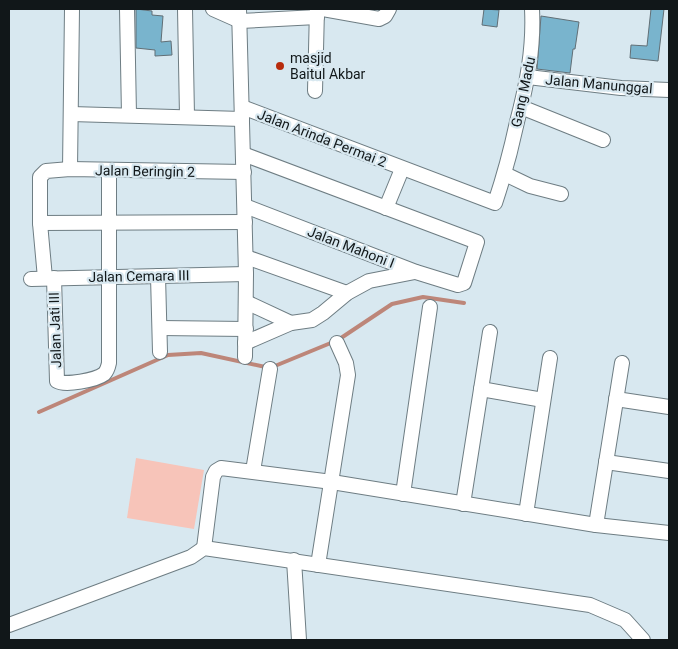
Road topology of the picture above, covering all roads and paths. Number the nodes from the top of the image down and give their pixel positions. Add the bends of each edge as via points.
1 (72, 9) edge
2 (127, 9) edge
3 (184, 9) edge
4 (213, 9) edge
5 (389, 9) edge
6 (532, 9) edge
7 (319, 11) edge
8 (240, 15) edge
9 (528, 77) junction
10 (669, 90) edge
11 (314, 91) dead end
12 (521, 107) junction
13 (242, 113) junction
14 (71, 114) junction
15 (129, 115) junction
16 (187, 116) junction
17 (603, 140) dead end
18 (243, 154) junction
19 (70, 169) junction
20 (402, 169) junction
21 (46, 170) joint
22 (109, 170) junction
23 (244, 172) junction
24 (505, 174) junction
25 (562, 194) dead end
26 (490, 201) joint
27 (244, 206) junction
28 (386, 208) junction
29 (110, 222) junction
30 (245, 222) junction
31 (40, 223) junction
32 (246, 258) junction
33 (416, 272) junction
34 (246, 274) junction
35 (110, 276) junction
36 (158, 276) junction
37 (43, 278) junction
38 (347, 293) junction
39 (246, 302) junction
40 (430, 307) dead end
41 (291, 323) junction
42 (160, 328) junction
43 (490, 332) dead end
44 (245, 336) junction
45 (337, 343) dead end
46 (160, 352) dead end
47 (245, 357) dead end
48 (550, 358) dead end
49 (622, 364) dead end
50 (270, 369) dead end
51 (481, 389) junction
52 (616, 398) junction
53 (543, 400) junction
54 (669, 407) edge
55 (606, 462) junction
56 (253, 471) junction
57 (669, 471) edge
58 (332, 482) junction
59 (403, 494) junction
60 (463, 504) junction
61 (526, 514) junction
62 (596, 525) junction
63 (669, 533) edge
64 (204, 548) junction
65 (294, 560) junction
66 (318, 565) junction
67 (9, 625) edge
68 (299, 640) edge
69 (643, 640) edge

1 - 14 street
2 - 15 street
3 - 16 street
4 - 8 street
5 - 7 street via 379,19
6 - 9 street, Gang Madu via 532,55
7 - 8 street
7 - 11 street
8 - 13 street, Jalan Arinda Permai 2
9 - 10 street, Jalan Manunggal
9 - 12 street, Gang Madu
12 - 17 street
12 - 24 street, Gang Madu
13 - 16 street, Jalan Arinda Permai 2
13 - 18 street, Jalan Arinda Permai 2
13 - 20 street, Jalan Arinda Permai 2
14 - 15 street, Jalan Arinda Permai 2
14 - 19 street
15 - 16 street, Jalan Arinda Permai 2
18 - 23 street, Jalan Arinda Permai 2
18 - 28 street
19 - 21 street, Jalan Beringin 2
19 - 22 street, Jalan Beringin 2
20 - 26 street, Jalan Arinda Permai 2
20 - 28 street, Jalan Arinda Permai 2
21 - 31 street, Jalan Jati III via 40,177
22 - 23 street, Jalan Beringin 2
22 - 29 street
23 - 27 street, Jalan Arinda Permai 2
24 - 25 street via 530,186
24 - 26 street, Gang Madu via 495,203
27 - 30 street, Jalan Arinda Permai 2
27 - 33 street, Jalan Mahoni I
28 - 33 street, Jalan Mahoni I via 477,242 464,282 458,285
29 - 30 street
29 - 31 street
29 - 35 street
30 - 32 street, Jalan Arinda Permai 2
31 - 37 street, Jalan Jati III
32 - 34 street, Jalan Arinda Permai 2
32 - 38 street
33 - 38 street via 369,281
34 - 36 street, Jalan Cemara III
34 - 39 street, Jalan Arinda Permai 2
35 - 36 street, Jalan Cemara III
35 - 37 street, Jalan Cemara III
35 - 37 street, Jalan Jati III via 109,363 106,372 69,384 56,381
36 - 42 street
38 - 41 street via 312,320
39 - 41 street
39 - 44 street, Jalan Arinda Permai 2
40 - 59 street
41 - 44 street
42 - 44 street
42 - 46 street
43 - 51 street
44 - 47 street, Jalan Arinda Permai 2
45 - 58 street via 348,375
48 - 53 street
49 - 52 street
50 - 56 street
51 - 53 street
51 - 60 street
52 - 54 street
52 - 55 street
53 - 61 street
55 - 57 street
55 - 62 street
56 - 58 street
56 - 64 street via 221,468 216,472
58 - 59 street
58 - 66 street
59 - 60 street
60 - 61 street
61 - 62 street
62 - 63 street
64 - 65 street
64 - 67 street via 191,557
65 - 66 street
65 - 68 street
66 - 69 street via 590,606 625,620

